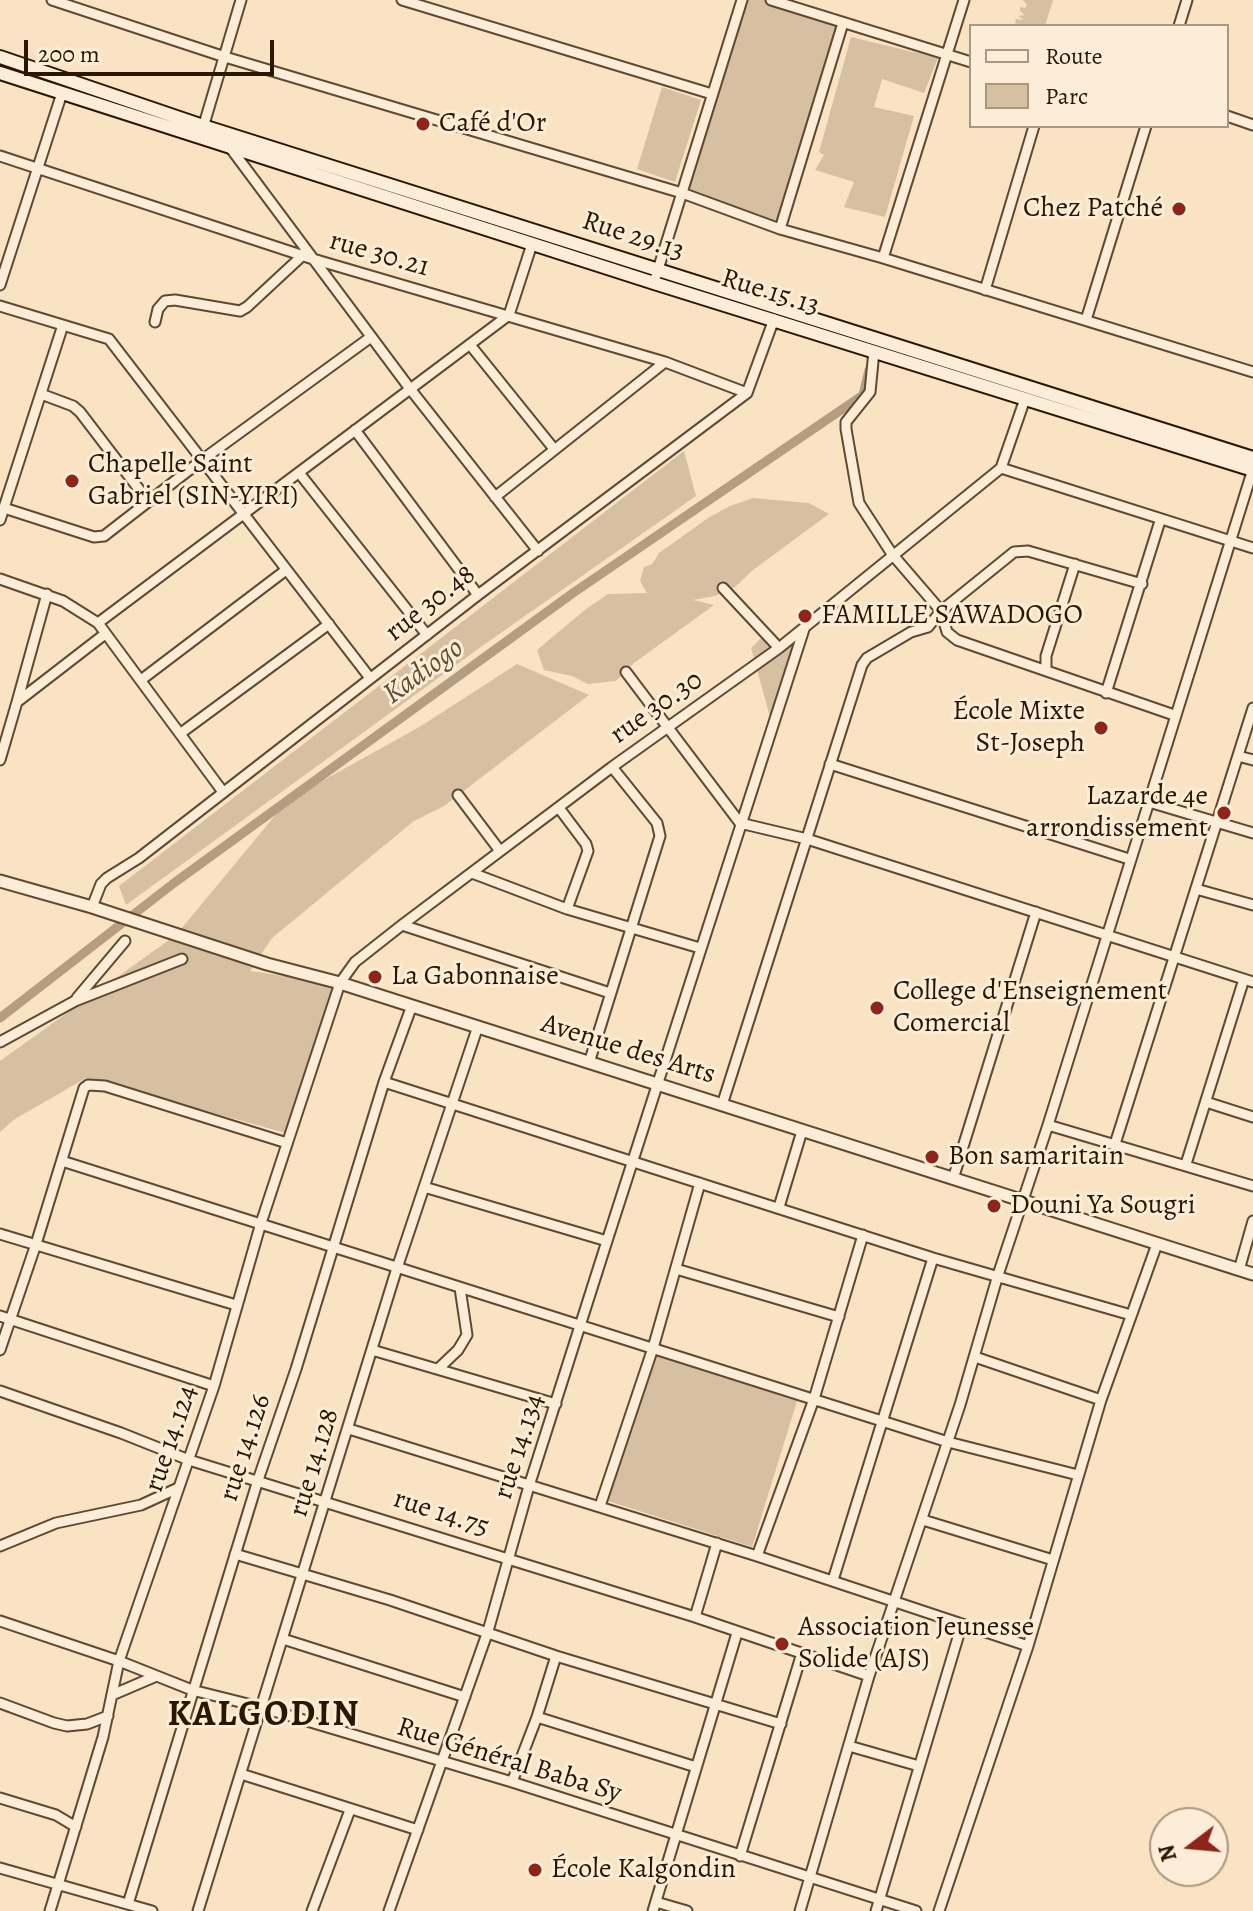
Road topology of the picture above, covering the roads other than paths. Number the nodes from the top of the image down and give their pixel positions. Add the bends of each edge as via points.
1 (52, 0) edge
2 (241, 0) edge
3 (402, 0) edge
4 (742, 0) edge
5 (771, 0) edge
6 (964, 0) edge
7 (1187, 0) edge
8 (431, 5) edge
9 (843, 23) junction
10 (1180, 24) edge
11 (947, 54) junction
12 (0, 57) edge
13 (225, 57) junction
14 (969, 61) edge
15 (0, 73) edge
16 (62, 93) junction
17 (712, 94) junction
18 (1229, 117) edge
19 (1253, 125) edge
20 (1033, 128) edge
21 (1145, 128) edge
22 (201, 131) junction
23 (229, 145) junction
24 (0, 156) edge
25 (37, 168) junction
26 (682, 193) junction
27 (780, 229) junction
28 (532, 244) junction
29 (308, 257) junction
30 (883, 258) junction
31 (656, 277) junction
32 (0, 285) edge
33 (985, 290) junction
34 (0, 306) edge
35 (509, 315) junction
36 (774, 319) junction
37 (1086, 320) junction
38 (155, 322) dead end
39 (63, 325) junction
40 (371, 337) junction
41 (471, 346) junction
42 (874, 351) junction
43 (665, 362) junction
44 (1253, 372) edge
45 (411, 390) junction
46 (747, 393) junction
47 (41, 394) junction
48 (1025, 399) junction
49 (355, 430) junction
50 (554, 449) junction
51 (1253, 458) edge
52 (202, 460) junction
53 (1001, 468) junction
54 (1253, 469) edge
55 (300, 474) junction
56 (495, 497) junction
57 (148, 501) junction
58 (4, 508) junction
59 (243, 515) junction
60 (0, 520) edge
61 (1160, 521) junction
62 (1230, 540) junction
63 (1253, 548) edge
64 (538, 551) junction
65 (892, 554) junction
66 (1075, 564) junction
67 (286, 570) junction
68 (0, 579) edge
69 (1142, 584) junction
70 (723, 588) dead end
71 (47, 594) junction
72 (478, 595) junction
73 (941, 611) junction
74 (98, 623) junction
75 (329, 624) junction
76 (805, 626) junction
77 (105, 634) junction
78 (427, 635) junction
79 (779, 648) junction
80 (1046, 670) junction
81 (626, 672) dead end
82 (370, 678) junction
83 (141, 680) junction
84 (1106, 693) junction
85 (17, 702) junction
86 (1253, 708) edge
87 (1174, 715) junction
88 (669, 728) junction
89 (181, 733) junction
90 (1238, 756) junction
91 (0, 760) edge
92 (1253, 760) edge
93 (830, 764) junction
94 (612, 767) junction
95 (223, 792) junction
96 (458, 795) dead end
97 (1149, 802) junction
98 (559, 808) junction
99 (1216, 822) junction
100 (740, 823) junction
101 (1253, 833) edge
102 (807, 839) junction
103 (500, 851) junction
104 (1129, 859) junction
105 (472, 873) junction
106 (0, 881) edge
107 (1196, 889) junction
108 (1253, 905) edge
109 (92, 907) junction
110 (567, 909) junction
111 (1036, 912) junction
112 (402, 925) junction
113 (632, 927) junction
114 (1107, 936) junction
115 (125, 941) dead end
116 (700, 948) junction
117 (1175, 958) junction
118 (182, 959) dead end
119 (1248, 980) edge
120 (340, 983) junction
121 (610, 993) junction
122 (75, 1001) junction
123 (411, 1008) junction
124 (477, 1029) junction
125 (0, 1042) edge
126 (589, 1063) junction
127 (384, 1082) junction
128 (658, 1086) junction
129 (1206, 1102) junction
130 (452, 1105) junction
131 (722, 1105) junction
132 (1253, 1117) edge
133 (1048, 1125) junction
134 (802, 1131) junction
135 (287, 1143) junction
136 (1115, 1144) junction
137 (62, 1161) junction
138 (633, 1161) junction
139 (1186, 1164) junction
140 (953, 1179) junction
141 (700, 1183) junction
142 (1253, 1186) edge
143 (424, 1187) junction
144 (1023, 1201) junction
145 (779, 1207) junction
146 (1253, 1221) edge
147 (261, 1223) junction
148 (0, 1234) edge
149 (863, 1235) junction
150 (607, 1241) junction
151 (36, 1244) junction
152 (1157, 1244) junction
153 (332, 1248) junction
154 (933, 1258) junction
155 (397, 1268) junction
156 (676, 1269) junction
157 (1239, 1270) junction
158 (1253, 1274) edge
159 (998, 1275) junction
160 (460, 1288) junction
161 (236, 1305) junction
162 (1131, 1315) junction
163 (0, 1316) edge
164 (839, 1317) junction
165 (11, 1319) junction
166 (582, 1324) junction
167 (653, 1348) junction
168 (0, 1350) edge
169 (372, 1350) junction
170 (975, 1357) junction
171 (438, 1369) junction
172 (214, 1386) junction
173 (0, 1391) edge
174 (814, 1399) junction
175 (1101, 1400) junction
176 (556, 1404) junction
177 (880, 1420) junction
178 (349, 1429) junction
179 (948, 1442) junction
180 (189, 1460) junction
181 (1078, 1475) junction
182 (258, 1480) junction
183 (529, 1486) junction
184 (178, 1488) junction
185 (325, 1501) junction
186 (600, 1506) junction
187 (923, 1520) junction
188 (717, 1543) junction
189 (0, 1546) edge
190 (235, 1554) junction
191 (757, 1556) junction
192 (509, 1559) junction
193 (1053, 1560) junction
194 (304, 1573) junction
195 (833, 1580) junction
196 (894, 1600) junction
197 (695, 1617) junction
198 (0, 1621) edge
199 (962, 1624) junction
200 (488, 1631) junction
201 (737, 1633) junction
202 (283, 1639) junction
203 (1028, 1646) junction
204 (802, 1653) junction
205 (556, 1656) junction
206 (119, 1661) junction
207 (869, 1676) junction
208 (154, 1677) junction
209 (192, 1690) junction
210 (112, 1695) junction
211 (465, 1697) junction
212 (0, 1703) edge
213 (716, 1703) junction
214 (260, 1707) junction
215 (108, 1716) junction
216 (537, 1717) junction
217 (781, 1724) junction
218 (849, 1746) junction
219 (443, 1762) junction
220 (919, 1766) junction
221 (696, 1767) junction
222 (241, 1774) junction
223 (512, 1782) junction
224 (0, 1798) edge
225 (350, 1810) junction
226 (76, 1827) junction
227 (418, 1830) junction
228 (676, 1836) junction
229 (740, 1856) junction
230 (0, 1868) edge
231 (811, 1878) junction
232 (57, 1886) junction
233 (879, 1899) junction
234 (128, 1904) junction
235 (654, 1906) edge
236 (50, 1911) edge
237 (152, 1911) edge
238 (198, 1911) edge
239 (312, 1911) edge
240 (389, 1911) edge
241 (687, 1911) edge
242 (800, 1911) edge
243 (876, 1911) edge
244 (916, 1911) edge
245 (939, 1911) edge

1 - 13 street
2 - 13 street
3 - 8 street
4 - 17 street
5 - 9 street
6 - 11 street
7 - 10 street
8 - 17 street
9 - 11 street
9 - 27 street
11 - 14 street
11 - 30 street
12 - 22 main road, Rue 29.13
13 - 22 street
13 - 26 street
15 - 16 main road, Rue 15.13
16 - 22 main road, Rue 15.13
16 - 25 street
17 - 26 street
18 - 19 street
20 - 33 street
21 - 37 street
22 - 23 main road, Rue 15.13
22 - 31 main road, Rue 29.13
23 - 28 main road, Rue 15.13
23 - 29 street
24 - 25 street, rue 30.21
25 - 29 street, rue 30.21
25 - 32 street
26 - 27 street
26 - 31 street
27 - 30 street
28 - 31 main road, Rue 15.13
28 - 35 street
29 - 35 street, rue 30.21
29 - 38 street via 240,311 165,301
29 - 40 street
30 - 33 street
31 - 36 main road, Rue 15.13
31 - 51 main road, Rue 29.13
33 - 37 street
34 - 39 street
35 - 41 street
35 - 43 street, rue 30.21
36 - 42 main road, Rue 15.13
36 - 46 street
37 - 44 street
39 - 47 street
39 - 52 street via 109,339
40 - 45 street
40 - 52 street
41 - 45 street
41 - 50 street
42 - 48 main road, Rue 15.13
42 - 65 street via 870,392 846,429 859,503
43 - 46 street, rue 30.21
43 - 50 street
45 - 49 street
45 - 56 street
46 - 64 street, rue 30.48
47 - 57 street via 80,412
47 - 58 street
48 - 53 street
48 - 54 main road, Rue 15.13
49 - 55 street
49 - 72 street
50 - 56 street
52 - 57 street
52 - 59 street
53 - 61 street
53 - 65 street, rue 30.30
54 - 62 street
55 - 59 street
55 - 78 street
56 - 64 street
57 - 58 street via 97,537
58 - 60 street
59 - 67 street
59 - 74 street
61 - 62 street
61 - 69 street
62 - 63 street
62 - 87 street
64 - 72 street, rue 30.48
65 - 73 street
65 - 76 street, rue 30.30
66 - 69 street
66 - 73 street via 1014,552
66 - 80 street
67 - 75 street
67 - 83 street
68 - 71 street
69 - 84 street
70 - 79 street
71 - 74 street
71 - 85 street
72 - 78 street, rue 30.48
73 - 80 street via 947,632 957,640
73 - 93 street via 928,627 867,658
74 - 77 street
75 - 82 street
75 - 89 street
76 - 79 street, rue 30.30
76 - 100 street, rue 14.134
77 - 83 street
77 - 85 street
78 - 82 street, rue 30.48
79 - 88 street, rue 30.30
80 - 84 street
81 - 88 street
82 - 95 street, rue 30.48
83 - 89 street
84 - 87 street
85 - 91 street
86 - 90 street
87 - 97 street
88 - 94 street, rue 30.30
88 - 100 street
89 - 95 street
90 - 92 street
90 - 99 street
93 - 102 street
93 - 104 street
94 - 98 street, rue 30.30
94 - 113 street via 657,823 660,836
95 - 109 street, rue 30.48 via 107,878
96 - 103 street
97 - 99 street
97 - 104 street
98 - 103 street, rue 30.30
98 - 110 street via 588,851
99 - 101 street
99 - 107 street
100 - 102 street
100 - 116 street, rue 14.134
102 - 111 street
102 - 131 street
103 - 105 street, rue 30.30
104 - 114 street
105 - 110 street
105 - 112 street, rue 30.30
106 - 109 street, Avenue des Arts
107 - 108 street
107 - 117 street
109 - 120 street, Avenue des Arts
110 - 113 street
111 - 114 street
111 - 140 street
112 - 120 street, rue 30.30 via 355,962
112 - 121 street
113 - 116 street
113 - 121 street
114 - 117 street
114 - 133 street
115 - 122 street
116 - 128 street, rue 14.134
117 - 119 street
117 - 136 street
118 - 122 street
119 - 129 street
120 - 123 street, Avenue des Arts
120 - 135 street, rue 14.124
121 - 126 street
122 - 125 street
123 - 124 street, Avenue des Arts
123 - 127 street, rue 14.126
124 - 126 street, Avenue des Arts
124 - 130 street, rue 14.128
126 - 128 street, Avenue des Arts
127 - 130 street
127 - 153 street, rue 14.126
128 - 131 street, Avenue des Arts
128 - 138 street, rue 14.134
129 - 132 street
129 - 139 street
130 - 138 street
130 - 143 street, rue 14.128
131 - 134 street, Avenue des Arts
133 - 136 street
133 - 144 street
134 - 140 street, Avenue des Arts
134 - 145 street
135 - 137 street via 93,1084 84,1088
135 - 147 street, rue 14.124
136 - 139 street
137 - 147 street
137 - 151 street
138 - 141 street
138 - 150 street, rue 14.134
139 - 142 street
140 - 144 street, Avenue des Arts
141 - 145 street
141 - 156 street
143 - 150 street
143 - 155 street, rue 14.128
144 - 152 street, Avenue des Arts
144 - 159 street
145 - 149 street
146 - 157 street
147 - 153 street
147 - 161 street, rue 14.124
148 - 151 street
149 - 154 street
149 - 164 street
150 - 166 street, rue 14.134
151 - 161 street
151 - 165 street
152 - 157 street, Avenue des Arts
152 - 162 street
153 - 155 street
153 - 182 street, rue 14.126
154 - 159 street
154 - 177 street
155 - 160 street
155 - 169 street, rue 14.128
156 - 164 street
156 - 167 street
157 - 158 street, Avenue des Arts
159 - 162 street
159 - 170 street
160 - 166 street
160 - 171 street via 467,1335
161 - 172 street, rue 14.124
162 - 175 street
163 - 165 street
164 - 174 street
165 - 168 street
165 - 172 street
166 - 167 street
166 - 176 street, rue 14.134
167 - 174 street
167 - 186 street
169 - 171 street
169 - 178 street, rue 14.128
170 - 175 street
170 - 179 street
171 - 176 street
172 - 180 street, rue 14.124
173 - 180 street, rue 14.75
174 - 177 street
174 - 191 street
175 - 181 street
176 - 183 street, rue 14.134
177 - 179 street
177 - 195 street
178 - 183 street
178 - 185 street, rue 14.128
179 - 181 street
179 - 187 street
180 - 182 street, rue 14.75
180 - 184 street, rue 14.124
181 - 193 street
182 - 185 street, rue 14.75
182 - 190 street, rue 14.126
183 - 186 street
183 - 192 street, rue 14.134
184 - 189 street via 141,1505 56,1523
184 - 206 street, rue 14.124
185 - 192 street, rue 14.75
185 - 194 street, rue 14.128
186 - 188 street
187 - 193 street
187 - 196 street
188 - 191 street
188 - 197 street
190 - 194 street
190 - 209 street, rue 14.126
191 - 195 street
192 - 197 street, rue 14.75
192 - 200 street, rue 14.134
193 - 203 street
194 - 200 street
194 - 202 street, rue 14.128
195 - 196 street
196 - 199 street
196 - 207 street
197 - 201 street, rue 14.75
198 - 206 street, Rue Général Baba Sy
199 - 203 street
199 - 220 street
200 - 205 street
200 - 211 street, rue 14.134
201 - 204 street, rue 14.75
201 - 213 street
202 - 211 street
202 - 214 street, rue 14.128
203 - 245 street
204 - 207 street, rue 14.75
204 - 217 street
205 - 213 street
205 - 216 street
206 - 208 street, Rue Général Baba Sy
206 - 210 street, rue 14.124
207 - 218 street
208 - 209 street, Rue Général Baba Sy
208 - 210 street
209 - 214 street, Rue Général Baba Sy
209 - 234 street, rue 14.126
210 - 215 street, rue 14.124
211 - 219 street, rue 14.134
212 - 215 street via 67,1726
213 - 217 street
213 - 221 street
214 - 219 street, Rue Général Baba Sy
214 - 222 street, rue 14.128
215 - 226 street, rue 14.124
216 - 221 street
216 - 223 street
217 - 229 street
218 - 220 street
218 - 231 street
219 - 223 street, Rue Général Baba Sy
219 - 227 street, rue 14.134
220 - 233 street
221 - 228 street
222 - 225 street
222 - 238 street, rue 14.128
223 - 228 street, Rue Général Baba Sy
224 - 226 street
225 - 227 street
225 - 239 street
226 - 232 street, rue 14.124
227 - 240 street, rue 14.134
228 - 229 street, Rue Général Baba Sy
228 - 235 street
229 - 231 street, Rue Général Baba Sy
230 - 232 street
231 - 233 street, Rue Général Baba Sy
231 - 242 street
232 - 234 street
232 - 236 street, rue 14.124
233 - 243 street
233 - 244 street, Rue Général Baba Sy
234 - 237 street
235 - 241 street

